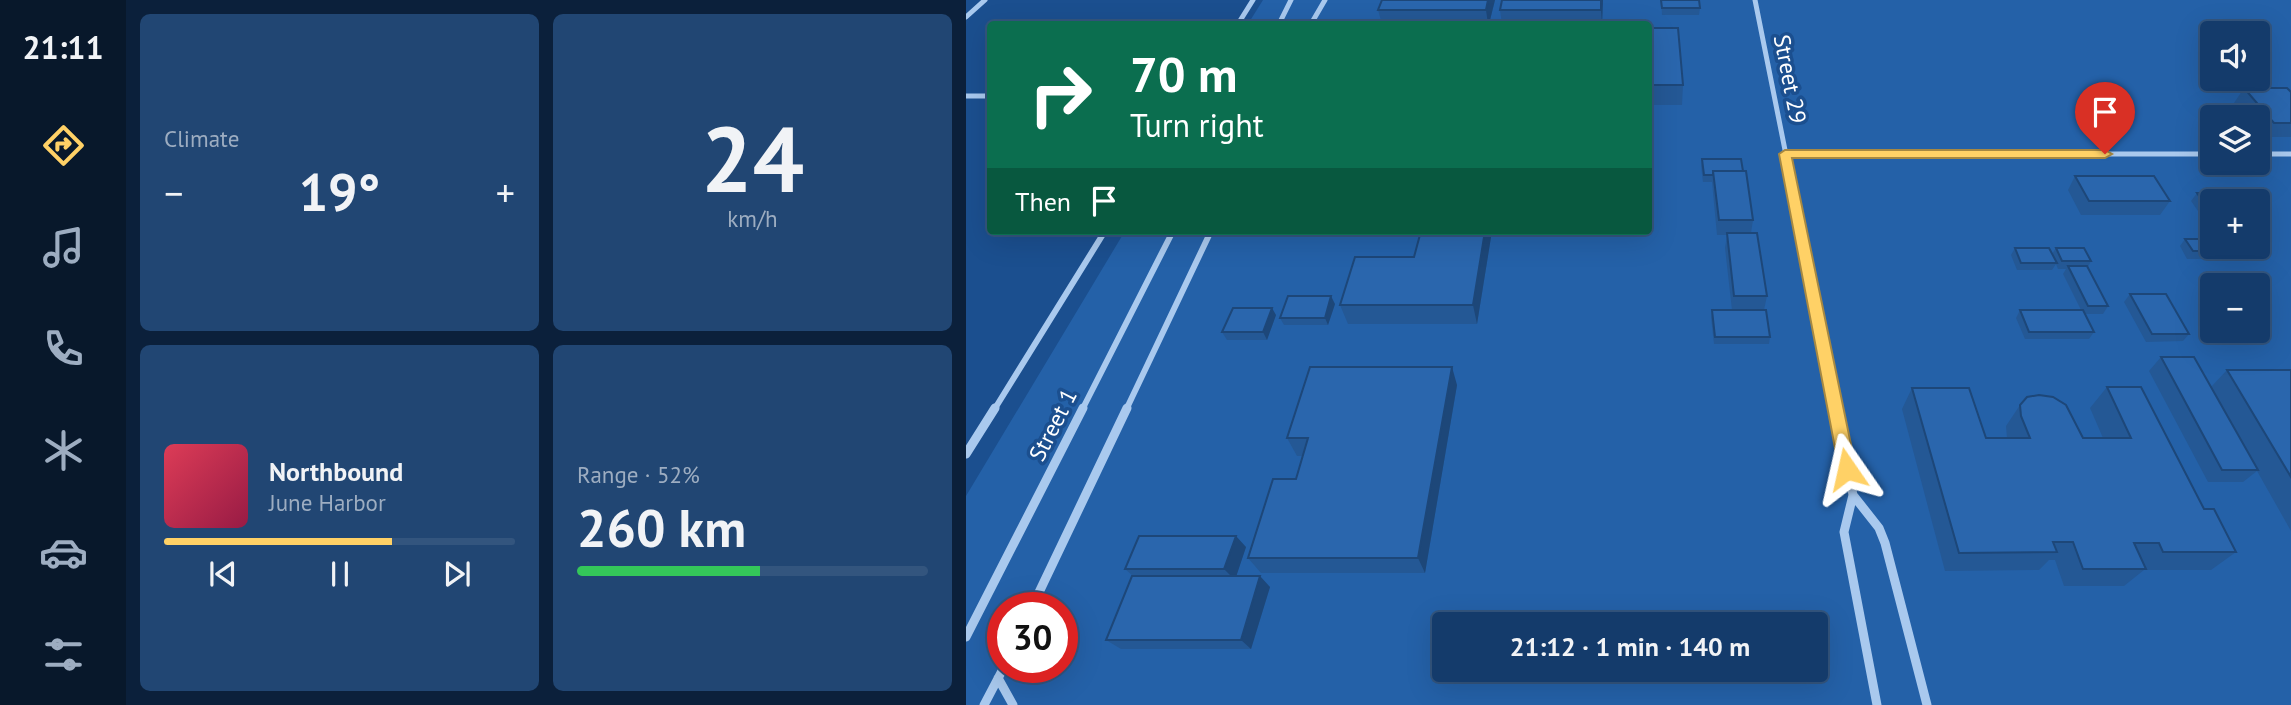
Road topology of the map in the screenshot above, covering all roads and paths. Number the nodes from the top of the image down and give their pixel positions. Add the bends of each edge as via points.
1 (985, 0) edge
2 (1253, 0) edge
3 (1292, 0) edge
4 (1325, 0) edge
5 (1755, 0) edge
6 (966, 17) edge
7 (1240, 21) edge
8 (1281, 21) edge
9 (1313, 21) edge
10 (966, 96) edge
11 (987, 96) edge
12 (1785, 154) junction
13 (2200, 154) edge
14 (2270, 154) edge
15 (2291, 154) edge
16 (1103, 235) edge
17 (1171, 235) edge
18 (1209, 235) edge
19 (966, 454) edge
20 (1853, 495) junction
21 (1039, 592) edge
22 (966, 637) edge
23 (995, 683) edge
24 (1001, 683) edge
25 (984, 705) edge
26 (1013, 705) edge
27 (1877, 705) edge
28 (1927, 705) edge

1 - 6 street
2 - 7 street
3 - 8 street
4 - 9 street
5 - 12 street, Street 29
10 - 11 street
12 - 13 street
12 - 20 street, Street 29
14 - 15 street
16 - 19 street
17 - 22 street, Street 1
18 - 21 street
20 - 27 street, Street 29 via 1844,531
20 - 28 street, Street 29 via 1885,543
23 - 25 street
24 - 26 street

